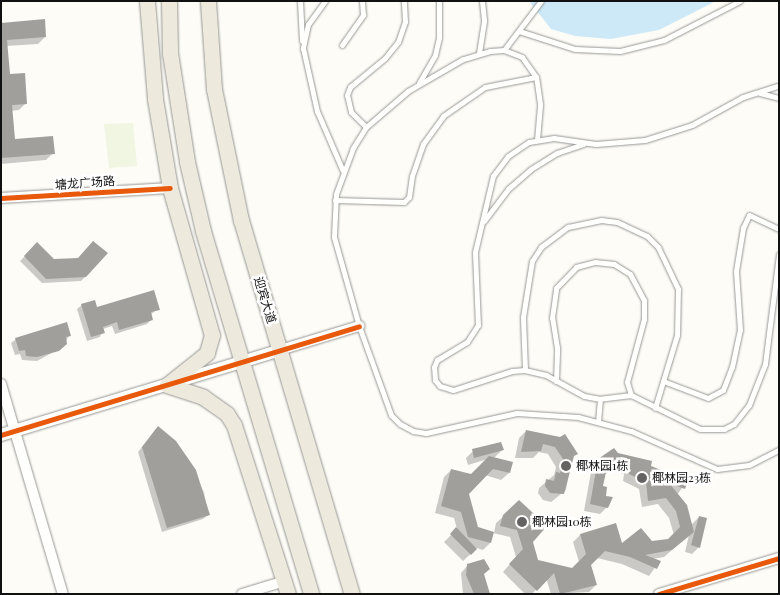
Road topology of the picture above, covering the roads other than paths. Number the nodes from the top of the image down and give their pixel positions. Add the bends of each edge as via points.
1 (147, 1) edge
2 (168, 1) edge
3 (208, 1) edge
4 (300, 1) edge
5 (325, 1) edge
6 (362, 1) edge
7 (404, 1) edge
8 (439, 1) edge
9 (482, 1) edge
10 (541, 1) edge
11 (740, 1) edge
12 (147, 21) junction
13 (519, 31) junction
14 (342, 45) dead end
15 (303, 48) junction
16 (504, 50) junction
17 (170, 53) junction
18 (479, 53) junction
19 (536, 77) junction
20 (418, 85) junction
21 (779, 85) edge
22 (760, 93) junction
23 (779, 98) edge
24 (366, 127) junction
25 (537, 140) junction
26 (586, 143) junction
27 (343, 171) junction
28 (170, 188) junction
29 (1, 198) edge
30 (335, 200) junction
31 (198, 208) junction
32 (481, 226) junction
33 (779, 229) edge
34 (779, 254) edge
35 (221, 290) junction
36 (359, 326) junction
37 (212, 335) junction
38 (280, 350) junction
39 (242, 361) junction
40 (525, 370) junction
41 (556, 381) junction
42 (663, 381) junction
43 (1, 384) edge
44 (167, 385) junction
45 (631, 395) junction
46 (600, 399) junction
47 (655, 408) junction
48 (598, 422) junction
49 (16, 431) junction
50 (1, 435) edge
51 (779, 450) edge
52 (245, 453) junction
53 (280, 490) junction
54 (779, 558) edge
55 (287, 587) edge
56 (63, 594) edge
57 (242, 594) edge
58 (311, 594) edge
59 (352, 594) edge
60 (659, 594) edge

1 - 12 main road
2 - 17 main road
3 - 38 main road, 迎宾大道 via 208,41 226,154
4 - 15 lane
5 - 15 lane via 308,24
6 - 14 lane via 363,15
7 - 24 lane via 405,22 398,42 385,58 350,87 347,95 351,112
8 - 20 lane via 439,38 428,71
9 - 18 lane via 484,20
10 - 13 lane
11 - 13 lane via 664,40 620,51 575,49
12 - 17 main road
12 - 28 main road
13 - 16 lane
15 - 27 lane via 317,111
16 - 18 lane
16 - 19 lane via 522,57
17 - 31 main road via 187,162
18 - 20 lane
19 - 25 lane via 540,104
19 - 30 lane via 486,87 443,116 423,144 409,197 404,202
20 - 24 lane via 383,110
21 - 22 lane
22 - 23 lane
22 - 26 lane via 668,134 621,143
24 - 27 lane
25 - 26 lane via 554,138
25 - 32 lane via 518,148 499,165 488,193
26 - 32 lane via 557,153 531,169 498,200
27 - 30 lane
28 - 29 street, 塘龙广场路
28 - 31 main road
28 - 37 main road
30 - 36 lane via 334,237
31 - 35 main road
32 - 40 lane via 474,265 478,326 467,342 437,360 435,380 440,386 453,390 512,371
33 - 42 lane via 749,215 743,228 736,271 740,330 723,390 708,398
34 - 47 lane via 774,271 768,350 761,378 743,416 724,429 712,431 700,429
35 - 37 main road
35 - 39 main road
36 - 38 street
36 - 48 lane via 384,402 400,424 414,431 443,431 517,413
37 - 44 main road via 207,353
38 - 39 street
38 - 59 main road, 迎宾大道
39 - 44 street
39 - 53 main road
40 - 41 lane
40 - 42 lane via 523,317 532,261 541,247 561,231 584,222 601,220 625,224 648,236 674,274 680,320
41 - 45 lane via 557,348 552,318 556,288 576,267 604,262 630,274 644,300 644,319 627,382
41 - 46 lane via 584,396
42 - 47 lane
43 - 49 street
44 - 49 street
44 - 52 main road via 204,398 227,414
45 - 46 lane
45 - 47 lane
46 - 48 lane
48 - 51 lane via 631,431 717,469 749,466
49 - 50 street
49 - 56 street
52 - 53 main road
52 - 55 main road
53 - 58 main road
54 - 60 street
55 - 57 street

